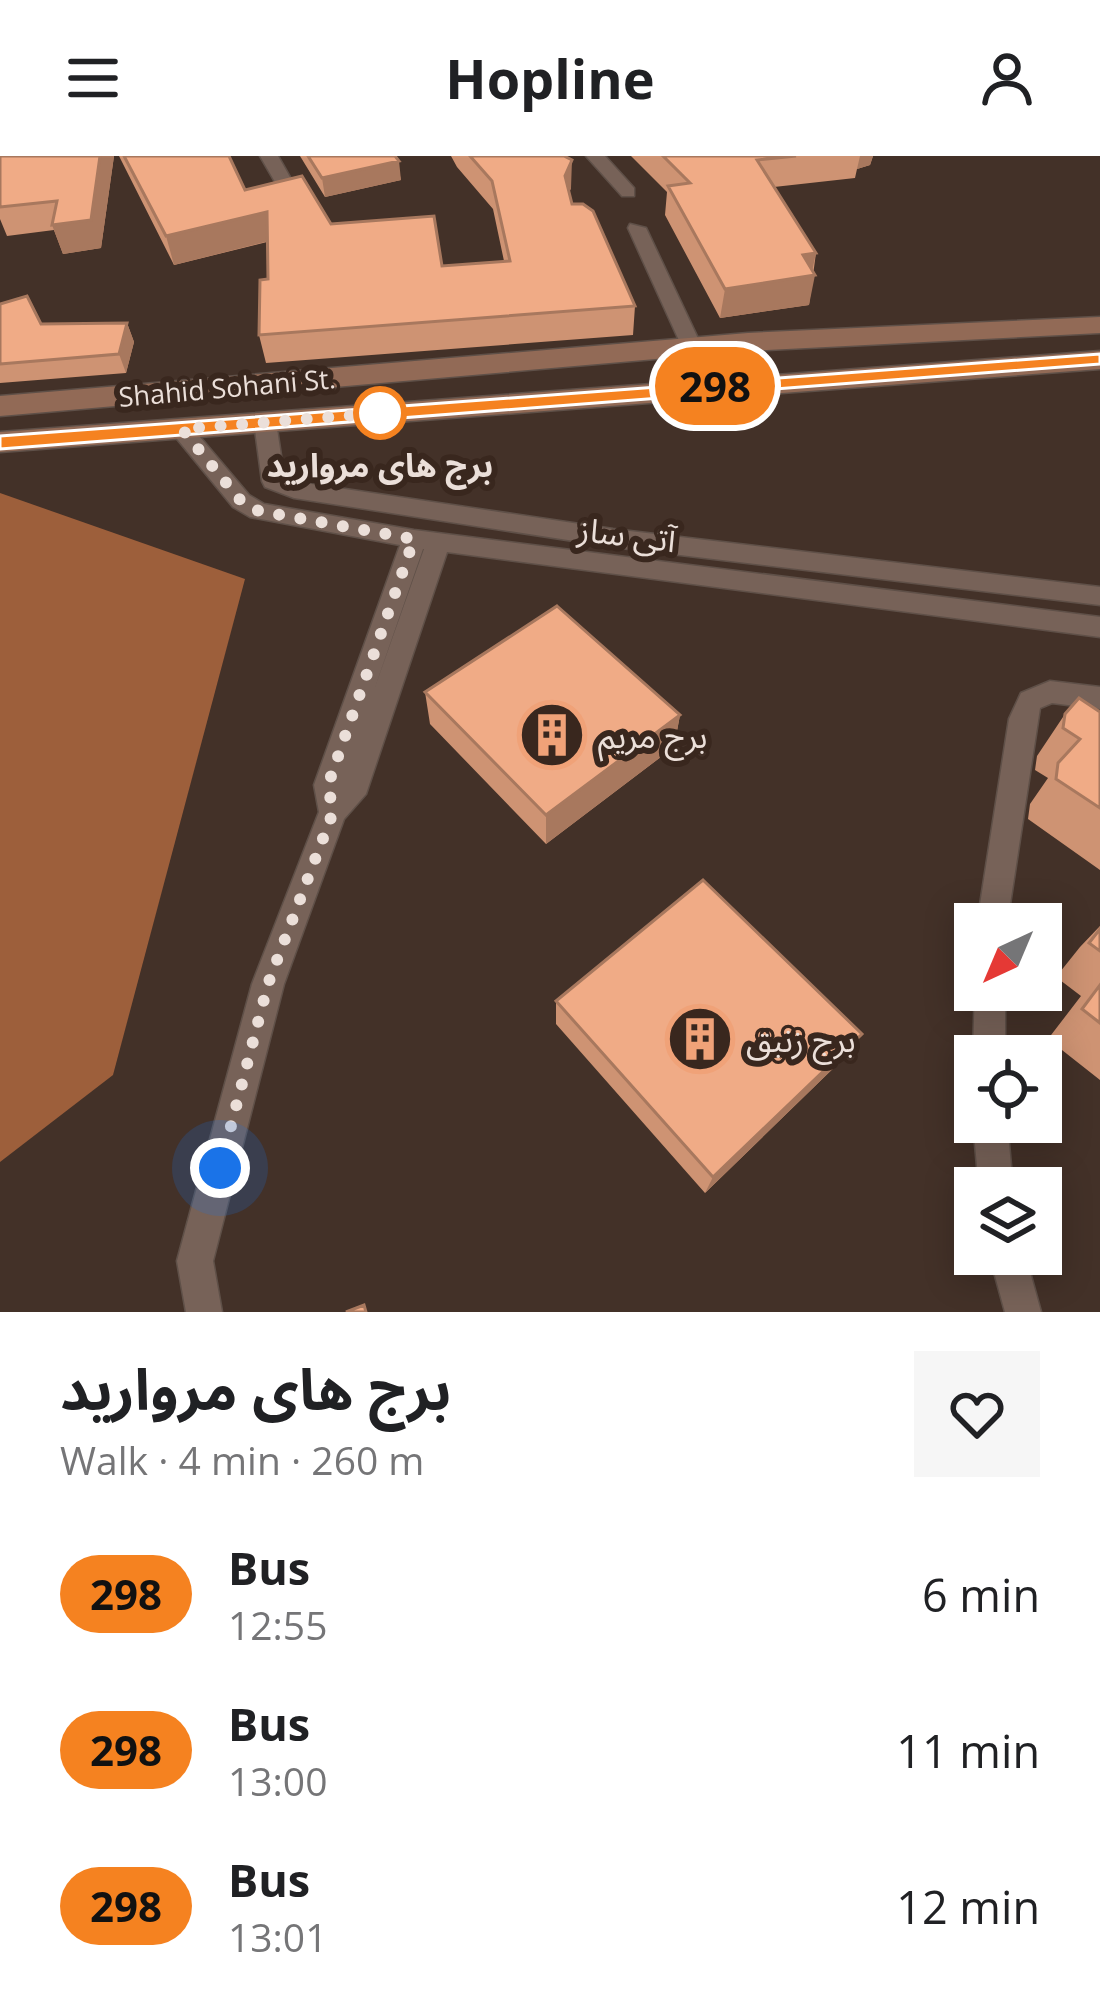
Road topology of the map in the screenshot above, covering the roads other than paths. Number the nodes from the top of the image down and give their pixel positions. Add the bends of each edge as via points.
1 (269, 156) edge
2 (595, 156) edge
3 (628, 192) dead end
4 (295, 202) edge
5 (637, 228) dead end
6 (1100, 325) edge
7 (905, 334) junction
8 (692, 347) junction
9 (1100, 359) edge
10 (914, 370) junction
11 (0, 406) edge
12 (265, 422) junction
13 (182, 429) junction
14 (0, 442) edge
15 (614, 538) junction
16 (426, 540) junction
17 (608, 565) junction
18 (1100, 596) edge
19 (1100, 627) edge
20 (1100, 698) edge
21 (995, 903) edge
22 (1012, 1275) edge
23 (204, 1312) edge
24 (1023, 1312) edge

1 - 4 street
2 - 3 street
5 - 8 street
6 - 7 main road, Shahid Sohani St.
7 - 8 main road, Shahid Sohani St.
7 - 10 main road
8 - 11 main road, Shahid Sohani St.
9 - 10 main road, Shahid Sohani St.
10 - 12 main road, Shahid Sohani St.
12 - 13 main road, Shahid Sohani St.
12 - 15 street, آتی ساز via 280,486
13 - 14 main road, Shahid Sohani St.
13 - 16 street, آتی ساز via 241,501 259,511
15 - 17 street
15 - 18 street, آتی ساز
16 - 17 street, آتی ساز
16 - 23 street via 352,794 333,812 268,984 195,1261
17 - 19 street, آتی ساز
20 - 21 street via 1050,692 1030,701
22 - 24 street

